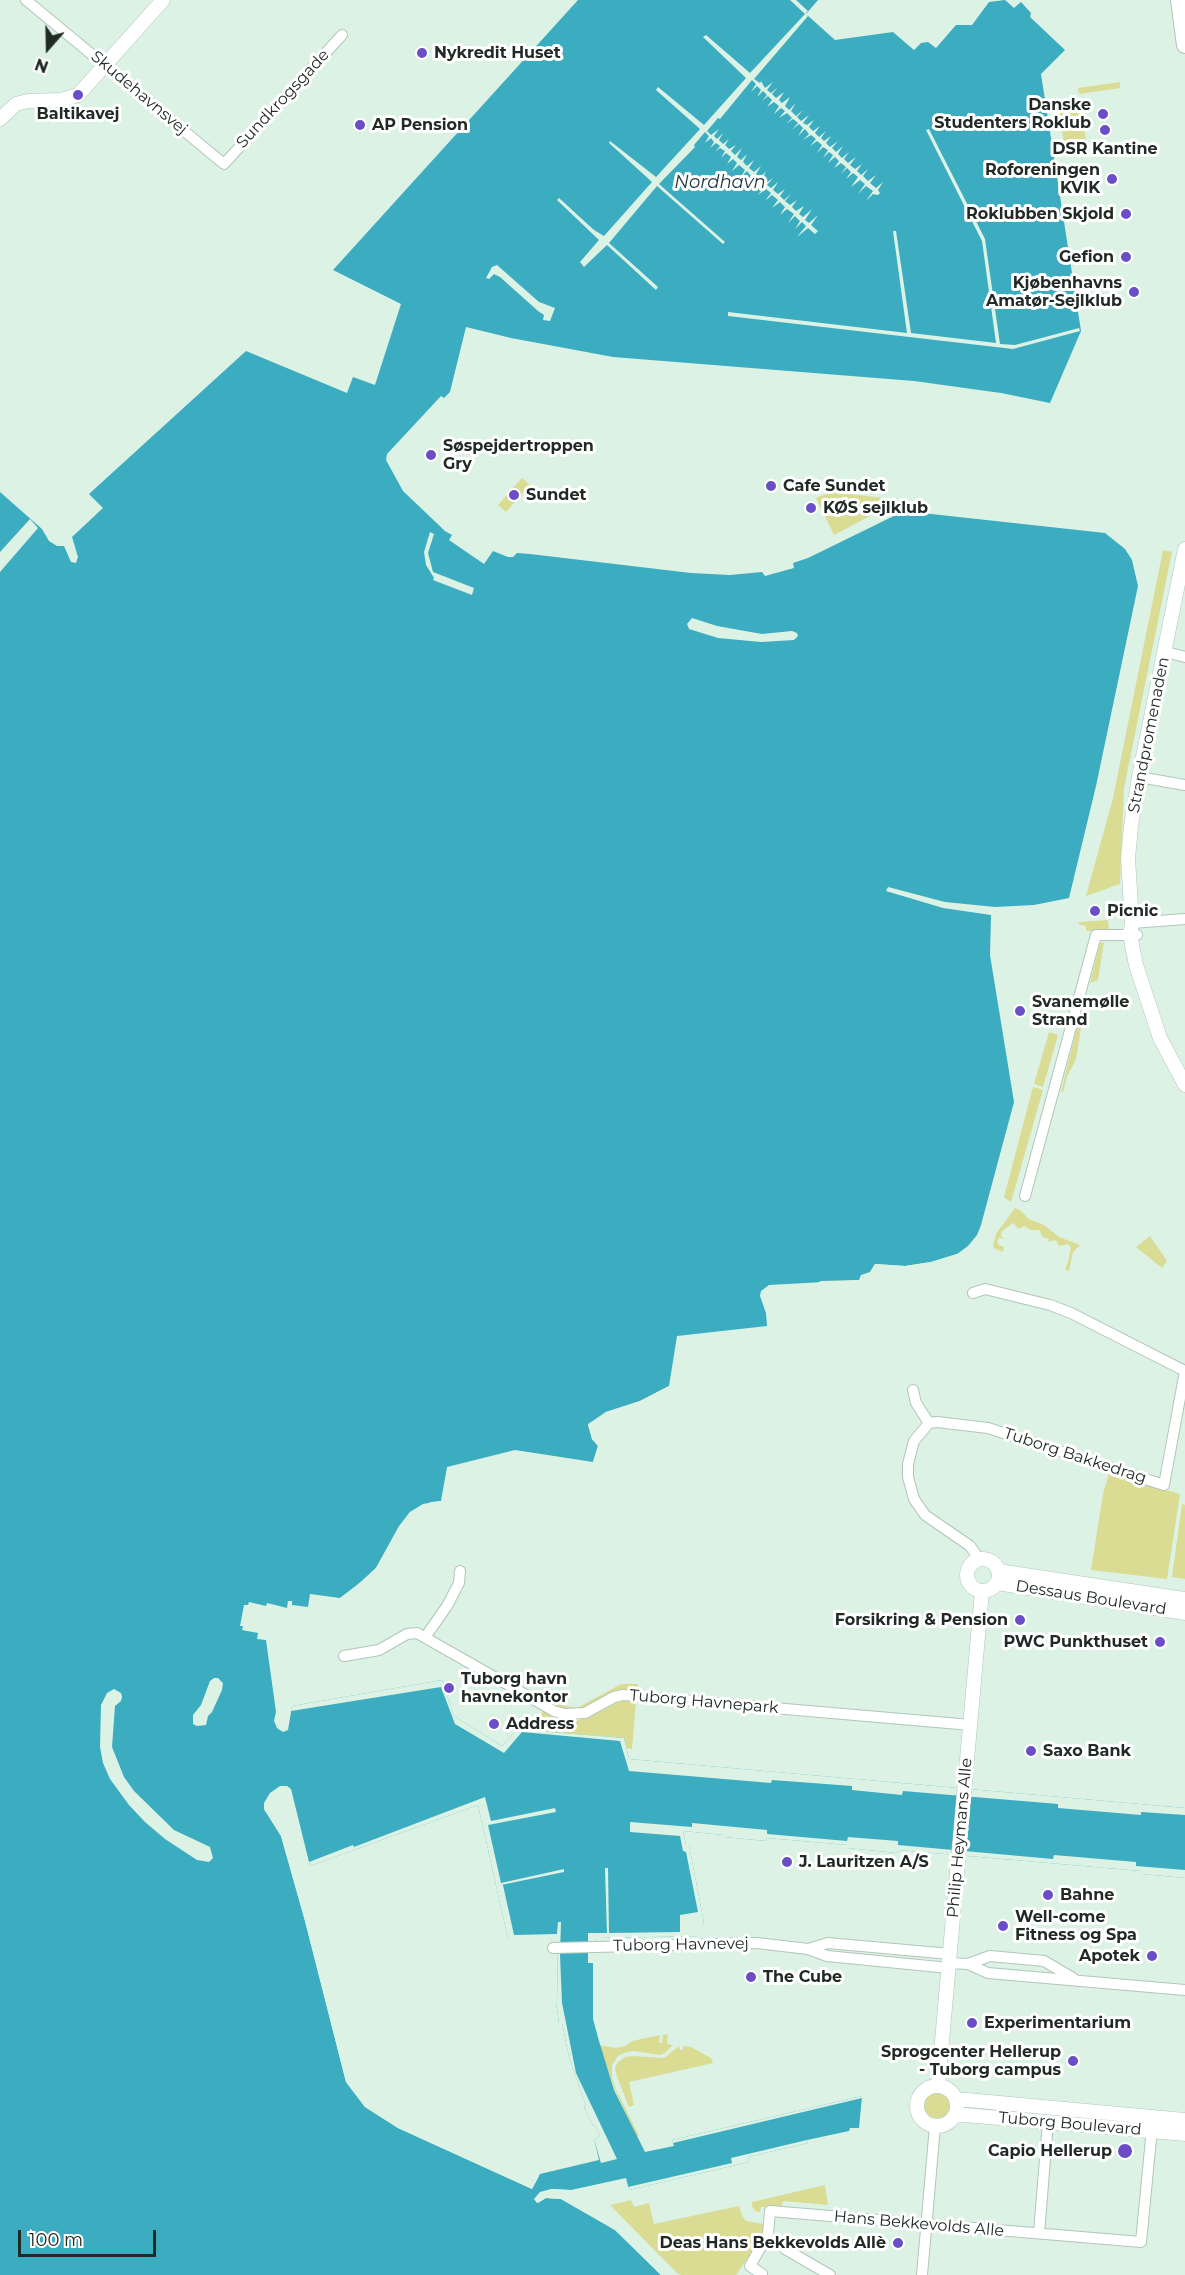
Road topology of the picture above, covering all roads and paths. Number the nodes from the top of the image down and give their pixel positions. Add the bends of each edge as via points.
1 (26, 0) edge
2 (163, 0) edge
3 (1179, 0) edge
4 (342, 35) dead end
5 (1185, 45) edge
6 (105, 64) junction
7 (0, 119) edge
8 (224, 164) joint
9 (1185, 549) edge
10 (1166, 652) junction
11 (1185, 657) edge
12 (1139, 777) junction
13 (1185, 784) edge
14 (1185, 919) edge
15 (1133, 931) junction
16 (1185, 1085) edge
17 (1025, 1196) dead end
18 (973, 1293) dead end
19 (913, 1390) dead end
20 (929, 1423) junction
21 (980, 1560) junction
22 (460, 1571) dead end
23 (997, 1577) junction
24 (982, 1591) junction
25 (1185, 1599) edge
26 (1185, 1613) edge
27 (426, 1636) junction
28 (344, 1656) dead end
29 (971, 1725) junction
30 (553, 1948) dead end
31 (949, 1962) junction
32 (968, 1964) junction
33 (1075, 1979) junction
34 (1185, 1990) edge
35 (938, 2086) junction
36 (956, 2099) junction
37 (954, 2116) junction
38 (1185, 2120) edge
39 (1048, 2122) junction
40 (1152, 2125) junction
41 (935, 2126) junction
42 (1185, 2134) edge
43 (926, 2224) junction
44 (1039, 2233) junction
45 (785, 2249) dead end
46 (762, 2274) edge
47 (830, 2275) edge
48 (922, 2275) edge

1 - 6 street, Skudehavnsvej
2 - 6 street
3 - 5 main road
4 - 8 street, Sundkrogsgade
6 - 7 street via 78,95 16,104
6 - 8 street, Skudehavnsvej
9 - 10 street, Strandpromenaden
10 - 11 street
10 - 12 street, Strandpromenaden
12 - 13 street
12 - 15 street, Strandpromenaden via 1128,858
14 - 15 street
15 - 16 street, Strandpromenaden via 1160,1038
15 - 17 street via 1096,935
18 - 20 street, Tuborg Bakkedrag via 985,1289 1061,1309 1185,1371 1164,1485 988,1428
19 - 20 street
20 - 21 street via 914,1441 908,1464 914,1499 925,1515 970,1546
21 - 23 street via 990,1561
21 - 24 street via 969,1568 968,1577 972,1587
22 - 27 street via 459,1583
23 - 24 street via 990,1589
23 - 25 street, Dessaus Boulevard
23 - 26 street, Dessaus Boulevard
24 - 29 street, Philip Heymans Alle
27 - 28 street via 407,1634 379,1650
27 - 29 street, Tuborg Havnepark via 564,1714 585,1713 623,1695
29 - 31 street, Philip Heymans Alle
30 - 31 street, Tuborg Havnevej via 757,1943 808,1949 827,1956
31 - 32 street, Tuborg Havnevej
31 - 35 street, Philip Heymans Alle
32 - 33 street, Tuborg Havnevej via 988,1973
32 - 33 street, Tuborg Havnevej via 990,1956 1044,1961
33 - 34 street, Tuborg Havnevej
35 - 36 street via 949,2090
35 - 41 street via 922,2091 916,2106 924,2122
36 - 37 street
36 - 40 street, Tuborg Boulevard
37 - 39 street, Tuborg Boulevard
37 - 41 street
38 - 40 street, Tuborg Boulevard
39 - 40 street, Tuborg Boulevard
39 - 44 street
40 - 42 street, Tuborg Boulevard
40 - 44 street, Hans Bekkevolds Alle via 1141,2242
41 - 43 street
43 - 44 street, Hans Bekkevolds Alle
43 - 46 street, Hans Bekkevolds Alle via 770,2211 768,2234 750,2266
43 - 48 street
45 - 47 street

